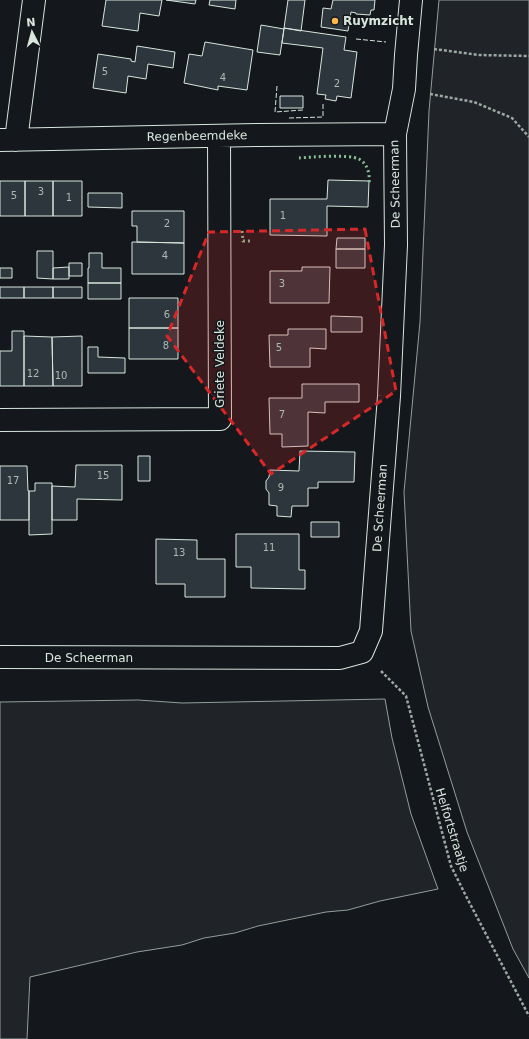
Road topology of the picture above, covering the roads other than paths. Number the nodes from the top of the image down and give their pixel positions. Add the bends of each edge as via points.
1 (34, 0) edge
2 (411, 0) edge
3 (395, 134) junction
4 (219, 136) junction
5 (8, 140) edge
6 (0, 420) edge
7 (0, 658) edge

1 - 5 street
2 - 3 street, De Scheerman via 404,89
3 - 4 street, Regenbeemdeke
3 - 7 street, De Scheerman via 396,244 388,396 372,631 362,652 340,658
4 - 5 street, Regenbeemdeke
4 - 6 street, Griete Veldeke via 220,419

